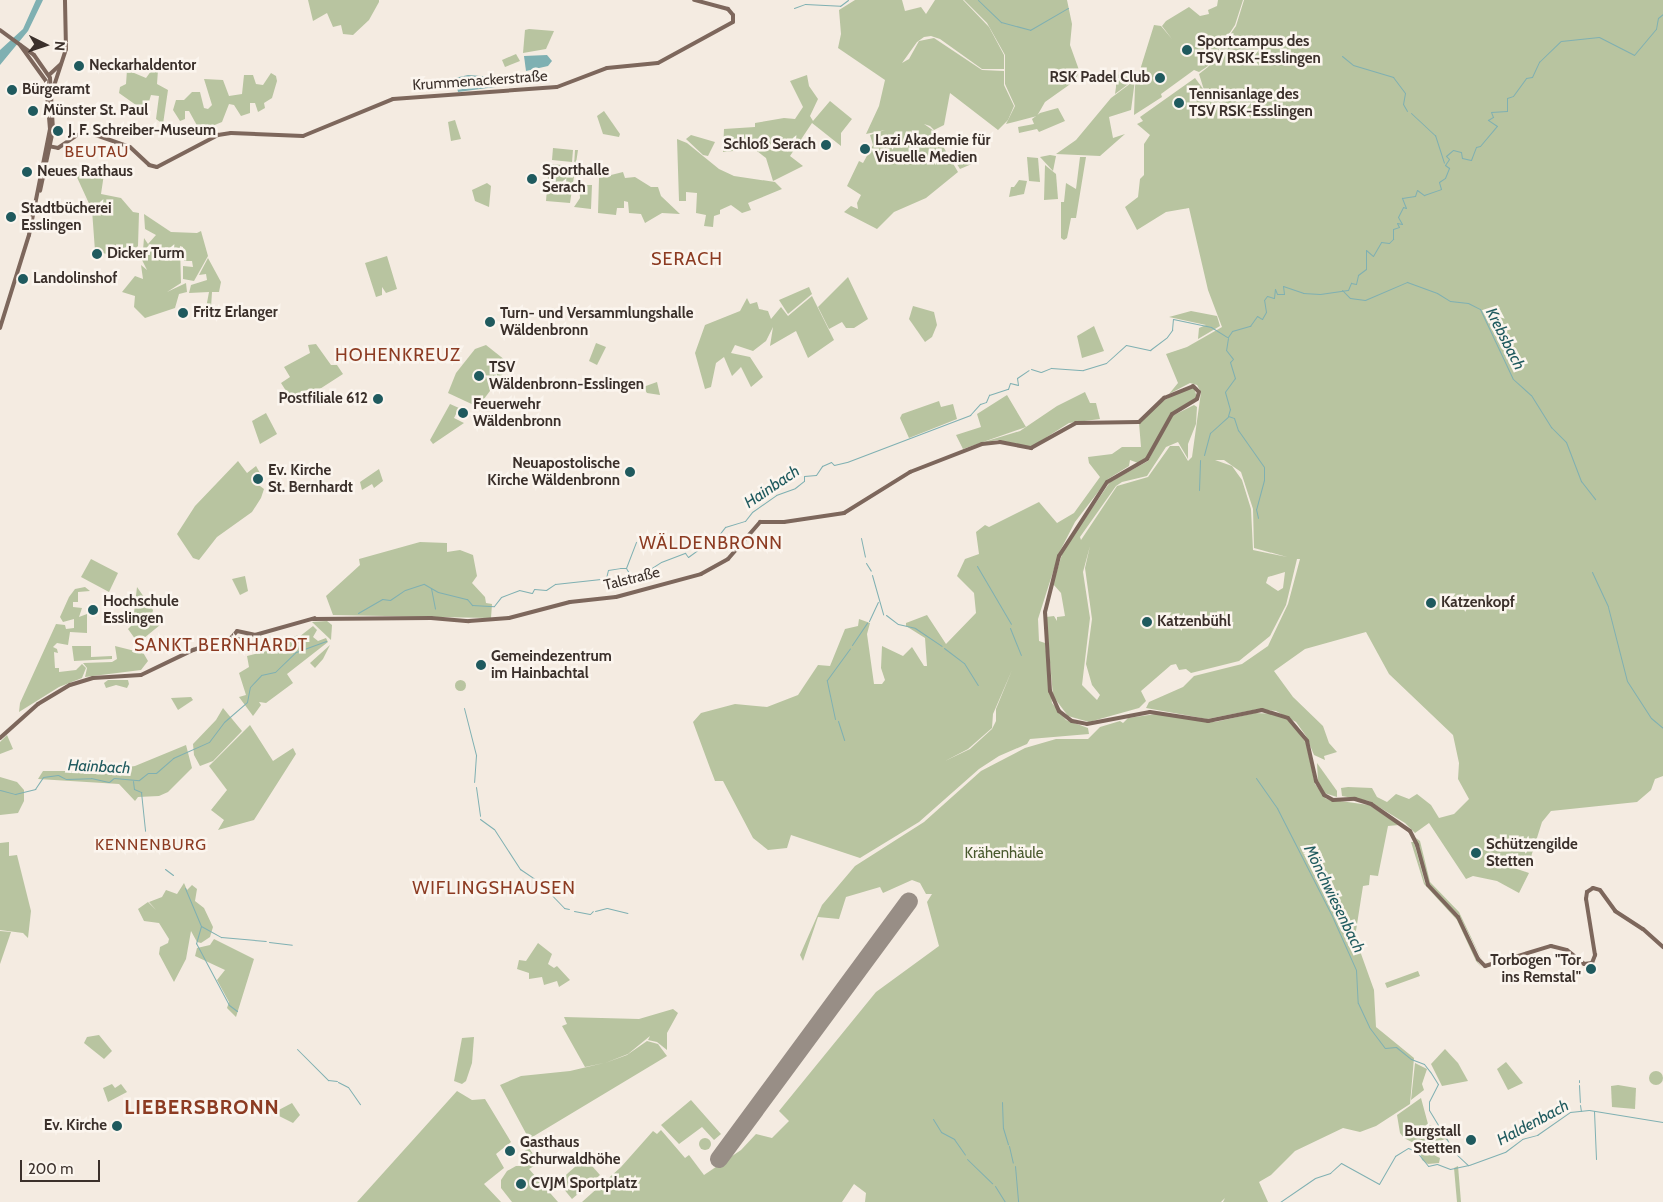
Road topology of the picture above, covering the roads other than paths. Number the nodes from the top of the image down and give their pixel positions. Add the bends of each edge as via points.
1 (65, 0) edge
2 (694, 0) edge
3 (0, 30) edge
4 (19, 45) junction
5 (64, 60) junction
6 (45, 66) junction
7 (58, 67) junction
8 (58, 73) junction
9 (47, 77) junction
10 (52, 93) junction
11 (52, 139) junction
12 (61, 145) junction
13 (50, 147) junction
14 (11, 296) junction
15 (0, 322) edge
16 (0, 328) edge
17 (0, 738) edge
18 (1663, 947) edge

1 - 5 main road
2 - 12 main road, Krummenackerstraße via 727,8 733,16 729,26 658,63 611,68 548,88 391,99 301,136 217,136 159,167 144,160 128,146 90,133 77,135
3 - 4 main road
4 - 6 main road
4 - 9 main road
5 - 7 main road
5 - 8 main road
6 - 7 main road
6 - 9 main road
7 - 9 main road
8 - 9 main road
8 - 10 main road
9 - 10 main road
9 - 13 main road
10 - 11 main road
11 - 12 main road
11 - 13 main road
12 - 13 main road
13 - 14 main road
14 - 15 main road
14 - 16 main road
17 - 18 main road, Talstraße via 36,706 70,685 90,679 146,674 190,652 239,636 256,635 312,619 490,620 514,617 570,602 616,597 705,573 728,559 759,522 784,522 844,513 910,472 982,444 1000,442 1029,448 1076,423 1136,422 1167,396 1188,386 1198,389 1197,400 1178,409 1170,417 1148,458 1115,475 1063,547 1045,608 1050,691 1063,716 1092,724 1136,713 1163,712 1213,721 1269,711 1293,721 1307,740 1316,781 1324,795 1333,800 1355,799 1371,804 1410,831 1428,885 1458,917 1483,965 1493,966 1551,946 1568,950 1584,964 1592,963 1595,955 1586,899 1587,892 1594,888 1600,890 1615,911

